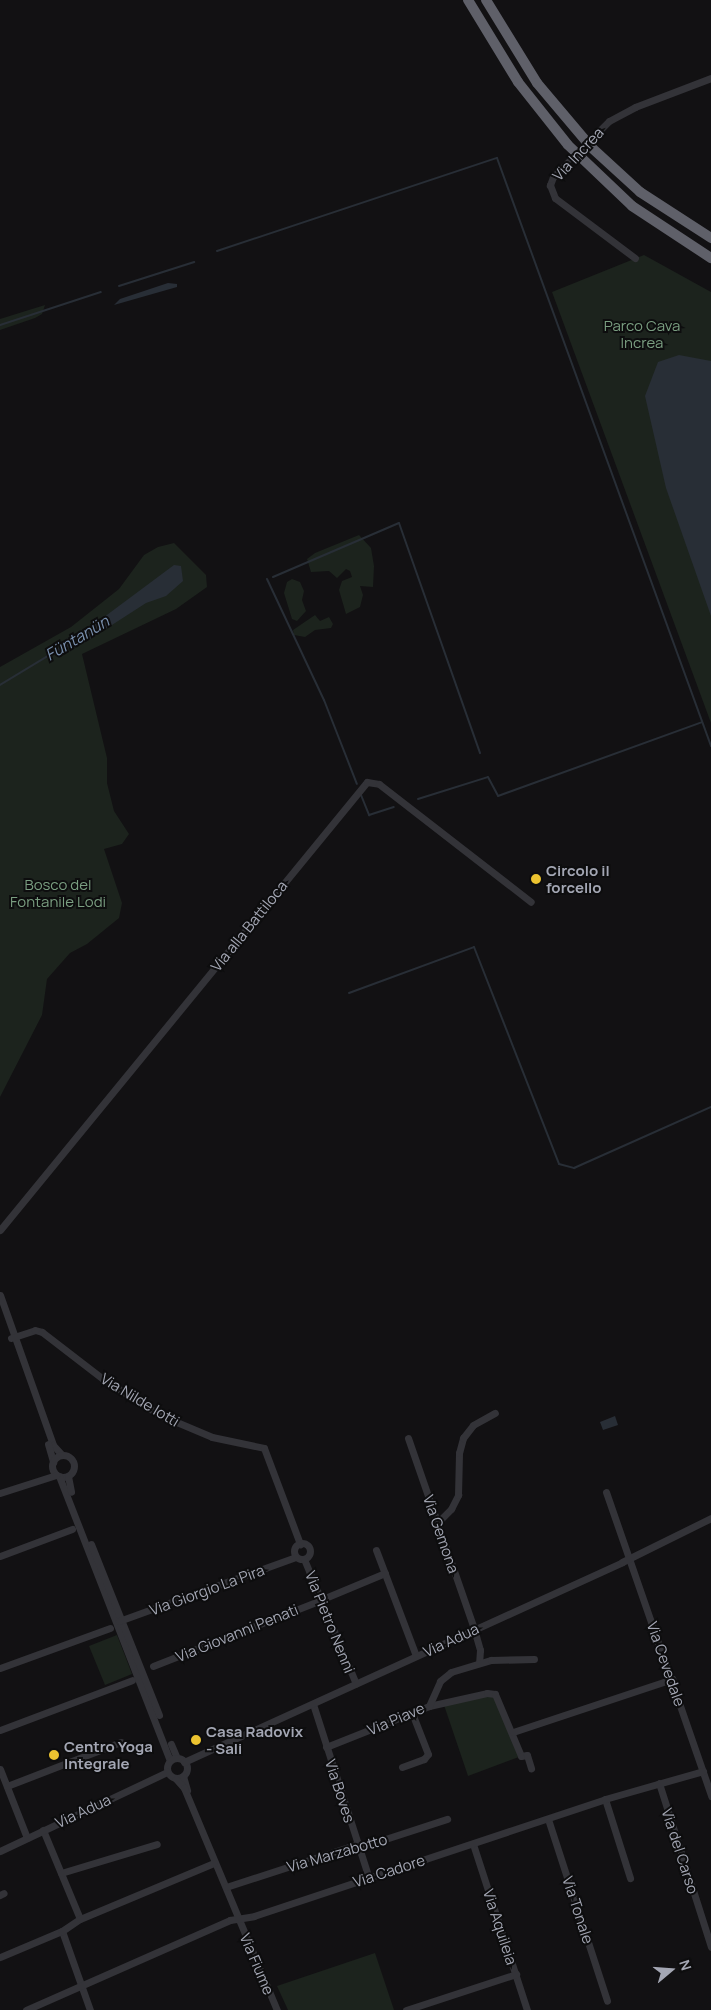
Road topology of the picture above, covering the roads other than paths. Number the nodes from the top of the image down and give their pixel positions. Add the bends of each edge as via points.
1 (468, 0) edge
2 (486, 0) edge
3 (711, 78) edge
4 (711, 238) edge
5 (635, 258) dead end
6 (711, 258) edge
7 (530, 902) dead end
8 (0, 1229) edge
9 (0, 1295) edge
10 (0, 1306) edge
11 (13, 1337) junction
12 (495, 1413) dead end
13 (408, 1438) dead end
14 (62, 1455) junction
15 (55, 1470) junction
16 (68, 1476) junction
17 (606, 1492) dead end
18 (0, 1493) edge
19 (711, 1518) edge
20 (437, 1523) junction
21 (72, 1529) dead end
22 (300, 1544) junction
23 (376, 1550) dead end
24 (0, 1556) edge
25 (296, 1557) junction
26 (304, 1559) junction
27 (629, 1559) junction
28 (385, 1573) junction
29 (323, 1599) junction
30 (119, 1621) junction
31 (110, 1628) dead end
32 (474, 1629) junction
33 (416, 1656) junction
34 (534, 1660) dead end
35 (479, 1663) junction
36 (153, 1666) dead end
37 (0, 1668) edge
38 (672, 1679) junction
39 (132, 1680) dead end
40 (356, 1684) junction
41 (313, 1704) junction
42 (429, 1706) junction
43 (412, 1713) junction
44 (0, 1730) edge
45 (513, 1732) junction
46 (121, 1742) dead end
47 (326, 1747) junction
48 (173, 1759) junction
49 (186, 1765) junction
50 (402, 1767) dead end
51 (531, 1768) dead end
52 (0, 1769) edge
53 (703, 1771) junction
54 (167, 1772) junction
55 (180, 1778) junction
56 (659, 1783) junction
57 (7, 1786) junction
58 (711, 1796) edge
59 (605, 1799) junction
60 (548, 1818) junction
61 (447, 1819) dead end
62 (43, 1830) junction
63 (26, 1838) junction
64 (157, 1844) dead end
65 (473, 1844) junction
66 (358, 1845) junction
67 (0, 1850) edge
68 (214, 1863) junction
69 (61, 1873) junction
70 (369, 1878) junction
71 (630, 1878) dead end
72 (226, 1887) junction
73 (238, 1918) junction
74 (80, 1919) junction
75 (62, 1931) junction
76 (711, 1947) edge
77 (0, 1957) edge
78 (516, 1974) junction
79 (82, 1986) junction
80 (607, 2001) dead end
81 (26, 2010) edge
82 (90, 2010) edge
83 (277, 2010) edge
84 (406, 2010) edge
85 (527, 2010) edge

1 - 6 highway via 518,82 568,145 632,206
2 - 4 highway via 537,83 592,148 644,195
3 - 5 street, Via Increa, bridge via 635,107 609,121 553,177 550,185 555,198
7 - 8 street, Via alla Battiloca via 379,784 367,782
9 - 11 street
10 - 11 street
11 - 14 street via 53,1445
11 - 15 street
11 - 22 street, Via Nilde Iotti via 35,1330 42,1332 145,1406 212,1437 261,1446 267,1451
12 - 20 street via 473,1425 463,1438 459,1453 458,1495 451,1509
13 - 20 street, Via Gemona
14 - 15 street
14 - 16 street via 73,1462 73,1470
15 - 16 street
15 - 18 street
15 - 30 street
16 - 30 street via 69,1489
17 - 27 street, Via Cevedale
19 - 27 street, Via Adua
20 - 32 street, Via Gemona
21 - 24 street
22 - 25 street via 295,1548
22 - 26 street, Via Pietro Nenni via 310,1549
23 - 28 street
25 - 26 street
25 - 30 street, Via Giorgio La Pira
26 - 29 street, Via Pietro Nenni
27 - 32 street, Via Adua
27 - 38 street, Via Cevedale
28 - 29 street, Via Giovanni Penati
28 - 33 street
29 - 36 street, Via Giovanni Penati
29 - 40 street, Via Pietro Nenni
30 - 48 street
31 - 37 street
32 - 33 street, Via Adua
32 - 35 street
33 - 40 street, Via Adua
34 - 35 street, Via Piave via 502,1659
35 - 42 street, Via Piave via 444,1677
38 - 45 street
38 - 53 street, Via Cevedale
39 - 44 street
40 - 41 street, Via Adua
41 - 47 street, Via Boves
41 - 49 street, Via Adua
42 - 43 street, Via Piave
42 - 45 street via 494,1693
43 - 47 street, Via Piave
43 - 50 street via 428,1756
45 - 51 street via 521,1756 526,1754
46 - 57 street
47 - 66 street, Via Boves
48 - 49 street
48 - 54 street
49 - 55 street, Via Adua
52 - 57 street
53 - 56 street, Via Cadore
53 - 58 street, Via Cevedale
54 - 55 street
54 - 62 street, Via Adua
55 - 68 street
55 - 72 street
56 - 59 street, Via Cadore
56 - 76 street, Via del Carso
57 - 63 street
59 - 60 street, Via Cadore
59 - 71 street
60 - 65 street, Via Cadore
60 - 80 street, Via Tonale
61 - 66 street, Via Marzabotto via 373,1844
62 - 63 street, Via Adua
62 - 69 street
63 - 67 street, Via Adua
64 - 69 street
65 - 70 street, Via Cadore
65 - 78 street, Via Aquileia
66 - 70 street, Via Boves
66 - 72 street, Via Marzabotto
68 - 73 street
68 - 74 street
69 - 74 street
70 - 73 street, Via Cadore via 254,1916
72 - 73 street
73 - 79 street, Via Cadore
73 - 83 street, Via Fiume
74 - 75 street
75 - 77 street
75 - 79 street
78 - 84 street
78 - 85 street, Via Aquileia
79 - 81 street, Via Cadore
79 - 82 street

